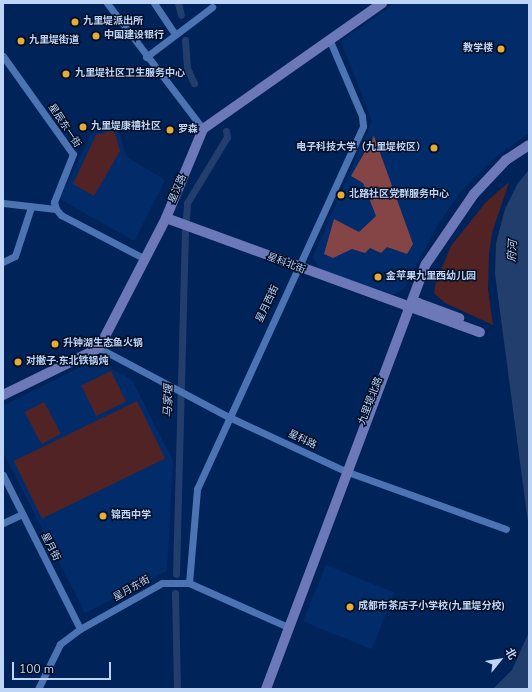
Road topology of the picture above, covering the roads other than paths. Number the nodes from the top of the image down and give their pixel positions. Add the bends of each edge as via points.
1 (107, 3) edge
2 (154, 3) edge
3 (382, 3) edge
4 (212, 7) dead end
5 (175, 34) junction
6 (330, 41) junction
7 (3, 56) edge
8 (146, 57) junction
9 (203, 129) junction
10 (529, 145) edge
11 (3, 203) edge
12 (31, 207) junction
13 (56, 209) junction
14 (166, 218) junction
15 (146, 259) junction
16 (3, 262) edge
17 (296, 268) junction
18 (407, 307) junction
19 (99, 348) junction
20 (3, 395) edge
21 (227, 416) junction
22 (345, 472) junction
23 (3, 475) edge
24 (22, 514) junction
25 (3, 523) edge
26 (506, 529) dead end
27 (189, 583) junction
28 (288, 627) junction
29 (80, 629) junction
30 (38, 689) edge
31 (266, 689) edge

1 - 8 street
2 - 5 street
3 - 6 street
4 - 5 street
5 - 8 street
6 - 9 street
6 - 17 street, 星月西街 via 362,116 362,126
7 - 13 street, 星辰东一街 via 73,154 54,202
8 - 9 street
9 - 14 street, 星汉路
10 - 18 street, 九里堤北路 via 506,160 447,228
11 - 12 street
12 - 13 street
12 - 16 street via 15,256
13 - 15 street via 61,215
14 - 15 street, 星汉路
14 - 17 street, 星科北街
15 - 19 street, 星汉路
17 - 18 street, 星科北街
17 - 21 street, 星月西街
18 - 18 street, 星科北街 via 458,325 480,332 468,322 418,303
18 - 22 street, 九里堤北路
19 - 20 street
19 - 21 street, 星科路
21 - 22 street, 星科路
21 - 27 street, 星月西街 via 197,489
22 - 26 street, 星科路
22 - 28 street, 九里堤北路
23 - 24 street, 星月街
24 - 25 street
24 - 29 street, 星月街
27 - 28 street, 星月东街
27 - 29 street, 星月东街 via 162,583
28 - 31 street, 九里堤北路
29 - 30 street, 星月东街 via 60,644

